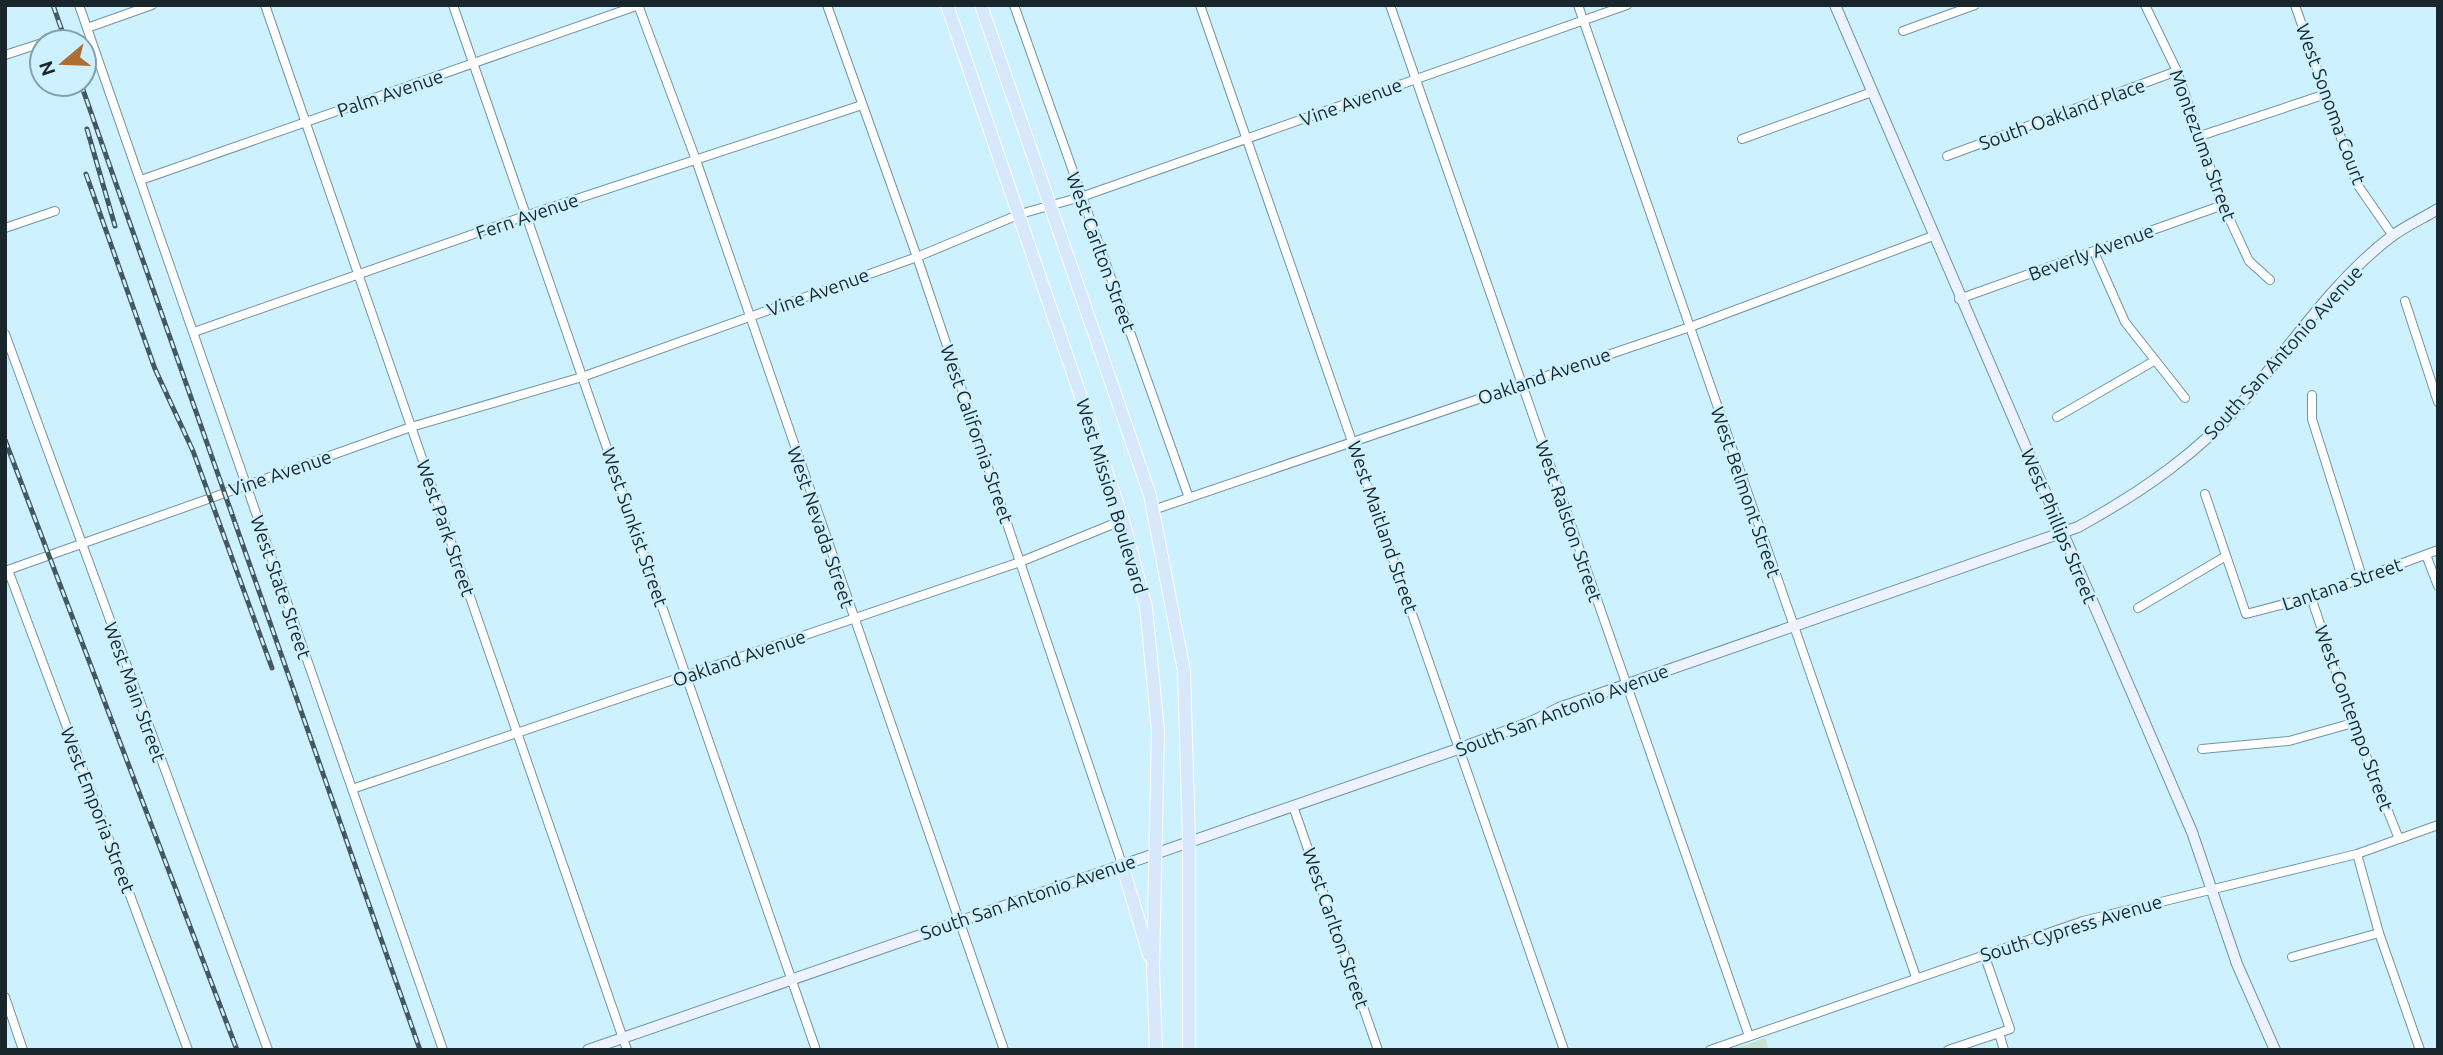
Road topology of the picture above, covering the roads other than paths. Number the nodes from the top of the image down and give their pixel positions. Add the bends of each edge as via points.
1 (79, 5) edge
2 (152, 5) edge
3 (265, 5) edge
4 (453, 5) edge
5 (638, 5) edge
6 (827, 5) edge
7 (947, 5) edge
8 (981, 5) edge
9 (1014, 5) edge
10 (1200, 5) edge
11 (1390, 5) edge
12 (1578, 5) edge
13 (1627, 5) edge
14 (1835, 5) edge
15 (1975, 5) edge
16 (2145, 5) edge
17 (2295, 5) edge
18 (1583, 21) junction
19 (88, 28) joint
20 (1903, 31) dead end
21 (28, 48) edge
22 (5, 55) edge
23 (98, 57) edge
24 (474, 64) junction
25 (2177, 71) junction
26 (1416, 79) junction
27 (1872, 92) junction
28 (2326, 94) junction
29 (862, 105) junction
30 (305, 122) junction
31 (2200, 136) junction
32 (1742, 139) dead end
33 (1246, 140) junction
34 (1947, 156) dead end
35 (696, 160) junction
36 (141, 180) junction
37 (1081, 197) junction
38 (2222, 205) junction
39 (1051, 206) junction
40 (2438, 208) edge
41 (55, 211) dead end
42 (1020, 214) junction
43 (525, 216) junction
44 (5, 229) edge
45 (1933, 236) junction
46 (2393, 236) junction
47 (2094, 252) junction
48 (916, 257) junction
49 (359, 276) junction
50 (2270, 280) dead end
51 (1959, 299) junction
52 (2405, 300) dead end
53 (750, 316) junction
54 (1690, 327) junction
55 (194, 332) junction
56 (5, 334) edge
57 (2154, 361) junction
58 (582, 377) junction
59 (1521, 382) junction
60 (2312, 395) dead end
61 (2185, 398) dead end
62 (2438, 402) edge
63 (2057, 416) dead end
64 (411, 427) junction
65 (1354, 442) junction
66 (245, 485) junction
67 (2205, 494) dead end
68 (1189, 498) junction
69 (1153, 510) junction
70 (1123, 520) junction
71 (2060, 533) junction
72 (80, 544) junction
73 (2438, 550) edge
74 (2226, 555) junction
75 (2426, 555) junction
76 (1020, 562) junction
77 (6, 570) edge
78 (2362, 577) junction
79 (2438, 586) edge
80 (2311, 597) junction
81 (2138, 608) dead end
82 (853, 619) junction
83 (1791, 627) junction
84 (687, 675) junction
85 (1625, 685) junction
86 (2353, 723) junction
87 (517, 732) junction
88 (2202, 748) dead end
89 (1458, 749) junction
90 (352, 789) junction
91 (1293, 806) junction
92 (2438, 825) edge
93 (2399, 839) junction
94 (1189, 841) junction
95 (1156, 852) junction
96 (2357, 854) junction
97 (1122, 864) junction
98 (2213, 887) junction
99 (959, 922) junction
100 (2379, 933) junction
101 (1984, 954) junction
102 (2292, 957) dead end
103 (1153, 969) junction
104 (1916, 977) junction
105 (790, 978) junction
106 (5, 997) edge
107 (1999, 1033) junction
108 (1749, 1036) junction
109 (623, 1038) junction
110 (23, 1050) edge
111 (188, 1050) edge
112 (268, 1050) edge
113 (443, 1050) edge
114 (588, 1050) edge
115 (627, 1050) edge
116 (816, 1050) edge
117 (1003, 1050) edge
118 (1156, 1050) edge
119 (1189, 1050) edge
120 (1378, 1050) edge
121 (1564, 1050) edge
122 (1710, 1050) edge
123 (1948, 1050) edge
124 (2004, 1050) edge
125 (2274, 1050) edge
126 (2420, 1050) edge

1 - 19 street, West State Street
2 - 19 street
3 - 30 street, West Park Street
4 - 24 street, West Sunkist Street
5 - 24 street, Palm Avenue
5 - 35 street, West Nevada Street
6 - 29 street, West California Street
7 - 42 main road, West Mission Boulevard
8 - 39 main road, West Mission Boulevard
9 - 37 street, West Carlton Street
10 - 33 street, West Maitland Street
11 - 26 street, West Ralston Street
12 - 18 street, West Belmont Street
13 - 18 street, Vine Avenue
14 - 27 street, West Phillips Street
15 - 20 street
16 - 25 street, Montezuma Street
17 - 28 street, West Sonoma Court
18 - 26 street, Vine Avenue
18 - 54 street, West Belmont Street
21 - 22 street
23 - 36 street, West State Street
24 - 30 street, Palm Avenue
24 - 43 street, West Sunkist Street
25 - 31 street, Montezuma Street
25 - 34 street, South Oakland Place
26 - 33 street, Vine Avenue
26 - 59 street, West Ralston Street
27 - 32 street
27 - 45 street, West Phillips Street
28 - 31 street
28 - 46 street, West Sonoma Court via 2357,184
29 - 35 street, Fern Avenue
29 - 48 street, West California Street
30 - 36 street, Palm Avenue
30 - 49 street, West Park Street
31 - 38 street, Montezuma Street
33 - 37 street, Vine Avenue
33 - 65 street, West Maitland Street
35 - 43 street, Fern Avenue
35 - 53 street, West Nevada Street
36 - 55 street, West State Street
37 - 39 street, Vine Avenue
37 - 68 street, West Carlton Street
38 - 47 street, Beverly Avenue
38 - 50 street, Montezuma Street via 2249,261
39 - 42 street, Vine Avenue
39 - 69 main road, West Mission Boulevard
40 - 46 street, South San Antonio Avenue
41 - 44 street
42 - 48 street, Vine Avenue
42 - 70 main road, West Mission Boulevard
43 - 49 street, Fern Avenue
43 - 58 street, West Sunkist Street
45 - 51 street, West Phillips Street
45 - 54 street, Oakland Avenue
46 - 71 street, South San Antonio Avenue via 2353,272 2203,442 2131,498
47 - 51 street, Beverly Avenue
47 - 57 street via 2125,322
48 - 53 street, Vine Avenue
48 - 76 street, West California Street
49 - 55 street, Fern Avenue
49 - 64 street, West Park Street
51 - 71 street, West Phillips Street
52 - 62 street
53 - 58 street, Vine Avenue
53 - 82 street, West Nevada Street
54 - 59 street, Oakland Avenue
54 - 83 street, West Belmont Street
55 - 66 street, West State Street
56 - 72 street, West Main Street
57 - 61 street
57 - 63 street
58 - 64 street, Vine Avenue
58 - 84 street, West Sunkist Street
59 - 65 street, Oakland Avenue
59 - 85 street, West Ralston Street
60 - 78 street via 2312,419
64 - 66 street, Vine Avenue
64 - 87 street, West Park Street
65 - 68 street, Oakland Avenue
65 - 89 street, West Maitland Street
66 - 72 street, Vine Avenue
66 - 90 street, West State Street
67 - 74 street
68 - 69 street, Oakland Avenue
69 - 94 main road, West Mission Boulevard via 1184,671
70 - 76 street, Oakland Avenue
70 - 95 main road, West Mission Boulevard via 1146,607 1156,717
71 - 83 street, South San Antonio Avenue
71 - 98 street, West Phillips Street
72 - 77 street, Vine Avenue
72 - 112 street, West Main Street
73 - 75 street, Lantana Street
74 - 80 street, Lantana Street via 2246,614
74 - 81 street
75 - 78 street, Lantana Street
75 - 79 street
76 - 82 street, Oakland Avenue
76 - 97 street, West California Street
77 - 111 street, West Emporia Street
78 - 80 street, Lantana Street
80 - 86 street, West Contempo Street
82 - 84 street, Oakland Avenue
82 - 99 street, West Nevada Street
83 - 85 street, South San Antonio Avenue
83 - 104 street, West Belmont Street
84 - 87 street, Oakland Avenue
84 - 105 street, West Sunkist Street
85 - 89 street, South San Antonio Avenue
85 - 108 street, West Ralston Street
86 - 88 street via 2290,741
86 - 93 street, West Contempo Street
87 - 90 street, Oakland Avenue
87 - 109 street, West Park Street
89 - 91 street, South San Antonio Avenue
89 - 121 street, West Maitland Street
90 - 113 street, West State Street
91 - 94 street, South San Antonio Avenue
91 - 120 street, West Carlton Street
92 - 93 street, South Cypress Avenue
93 - 96 street, South Cypress Avenue
94 - 95 street, South San Antonio Avenue
94 - 119 main road, West Mission Boulevard
95 - 97 street, South San Antonio Avenue
95 - 103 main road, West Mission Boulevard
96 - 98 street, South Cypress Avenue
96 - 100 street
97 - 99 street, South San Antonio Avenue
97 - 103 main road
98 - 101 street, South Cypress Avenue via 2083,921
98 - 125 street, West Phillips Street via 2238,964
99 - 105 street, South San Antonio Avenue
99 - 117 street, West Nevada Street
100 - 102 street
100 - 126 street
101 - 104 street, South Cypress Avenue
101 - 107 street via 2010,1029
103 - 118 main road, West Mission Boulevard
104 - 108 street, South Cypress Avenue
105 - 109 street, South San Antonio Avenue
105 - 116 street, West Sunkist Street
106 - 110 street
107 - 123 street
107 - 124 street
108 - 122 street, South Cypress Avenue
109 - 114 street, South San Antonio Avenue
109 - 115 street, West Park Street

